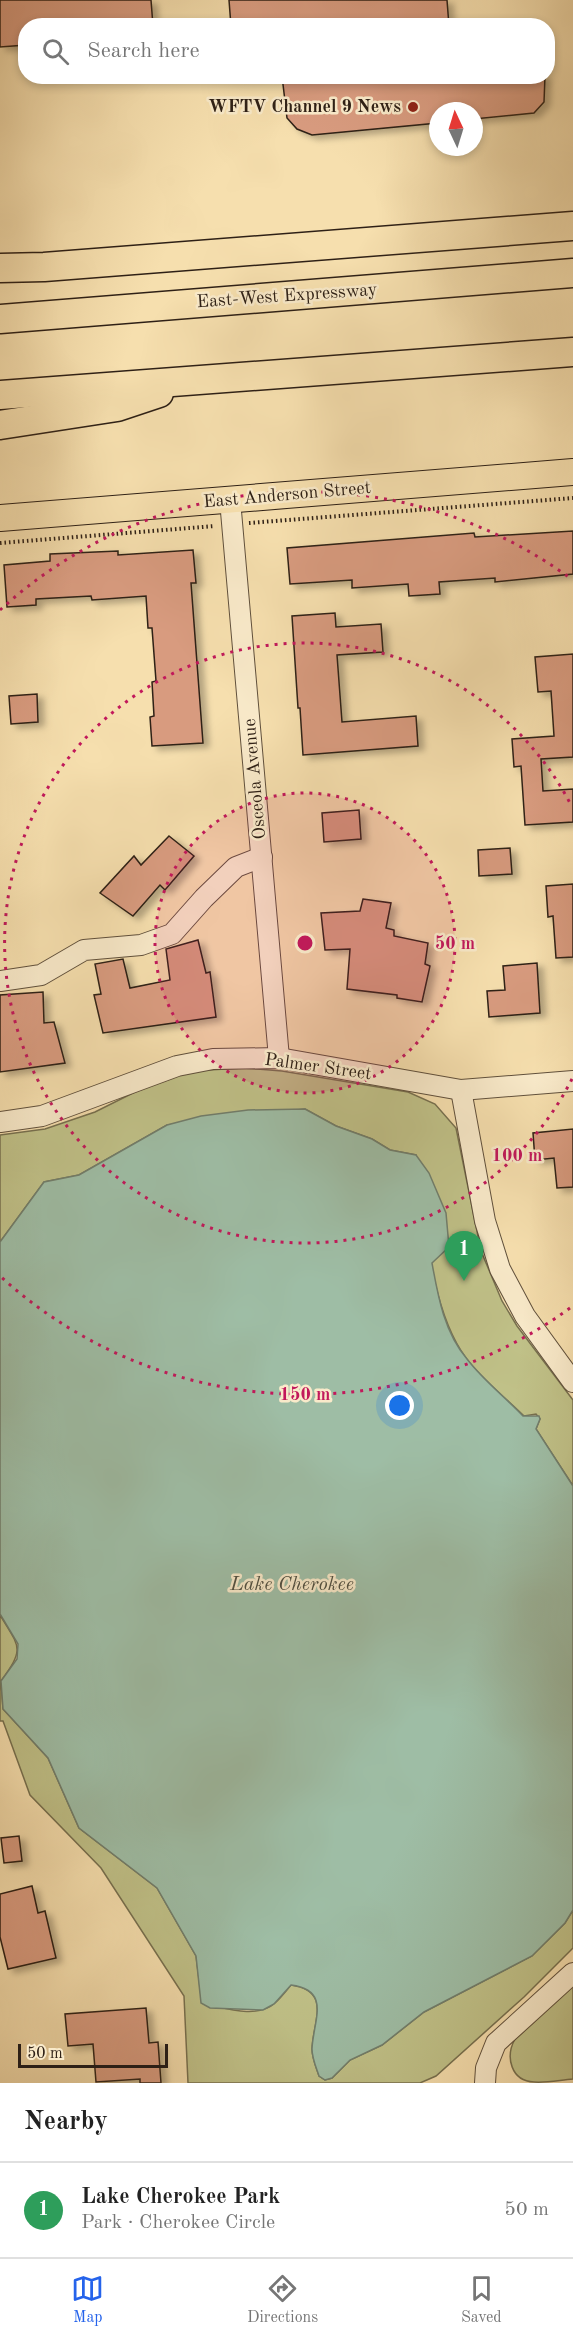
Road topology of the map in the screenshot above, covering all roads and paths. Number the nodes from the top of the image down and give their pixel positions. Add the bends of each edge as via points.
1 (573, 226) edge
2 (0, 268) edge
3 (573, 273) edge
4 (0, 319) edge
5 (573, 352) edge
6 (199, 379) junction
7 (0, 395) edge
8 (0, 425) edge
9 (573, 472) edge
10 (573, 498) edge
11 (230, 500) junction
12 (0, 518) edge
13 (248, 524) dead end
14 (220, 526) dead end
15 (0, 543) edge
16 (262, 857) junction
17 (0, 981) edge
18 (279, 1058) junction
19 (573, 1081) edge
20 (461, 1090) junction
21 (0, 1122) edge
22 (573, 1382) edge
23 (573, 1973) edge
24 (485, 2083) edge

1 - 2 highway
3 - 4 highway, East-West Expressway
5 - 6 highway
6 - 7 highway
6 - 8 highway via 117,407
9 - 11 main road, East Anderson Street
10 - 13 path
11 - 12 main road, East Anderson Street
11 - 16 street, Osceola Avenue
14 - 15 path
16 - 17 street via 236,867 172,934 141,945 84,950 41,975
16 - 18 street, Osceola Avenue
18 - 20 street, Palmer Street
18 - 21 street, Palmer Street via 213,1059 177,1066 42,1116
19 - 20 street, Palmer Street
20 - 22 street via 485,1221 500,1269 525,1316
23 - 24 street via 496,2043 486,2068

